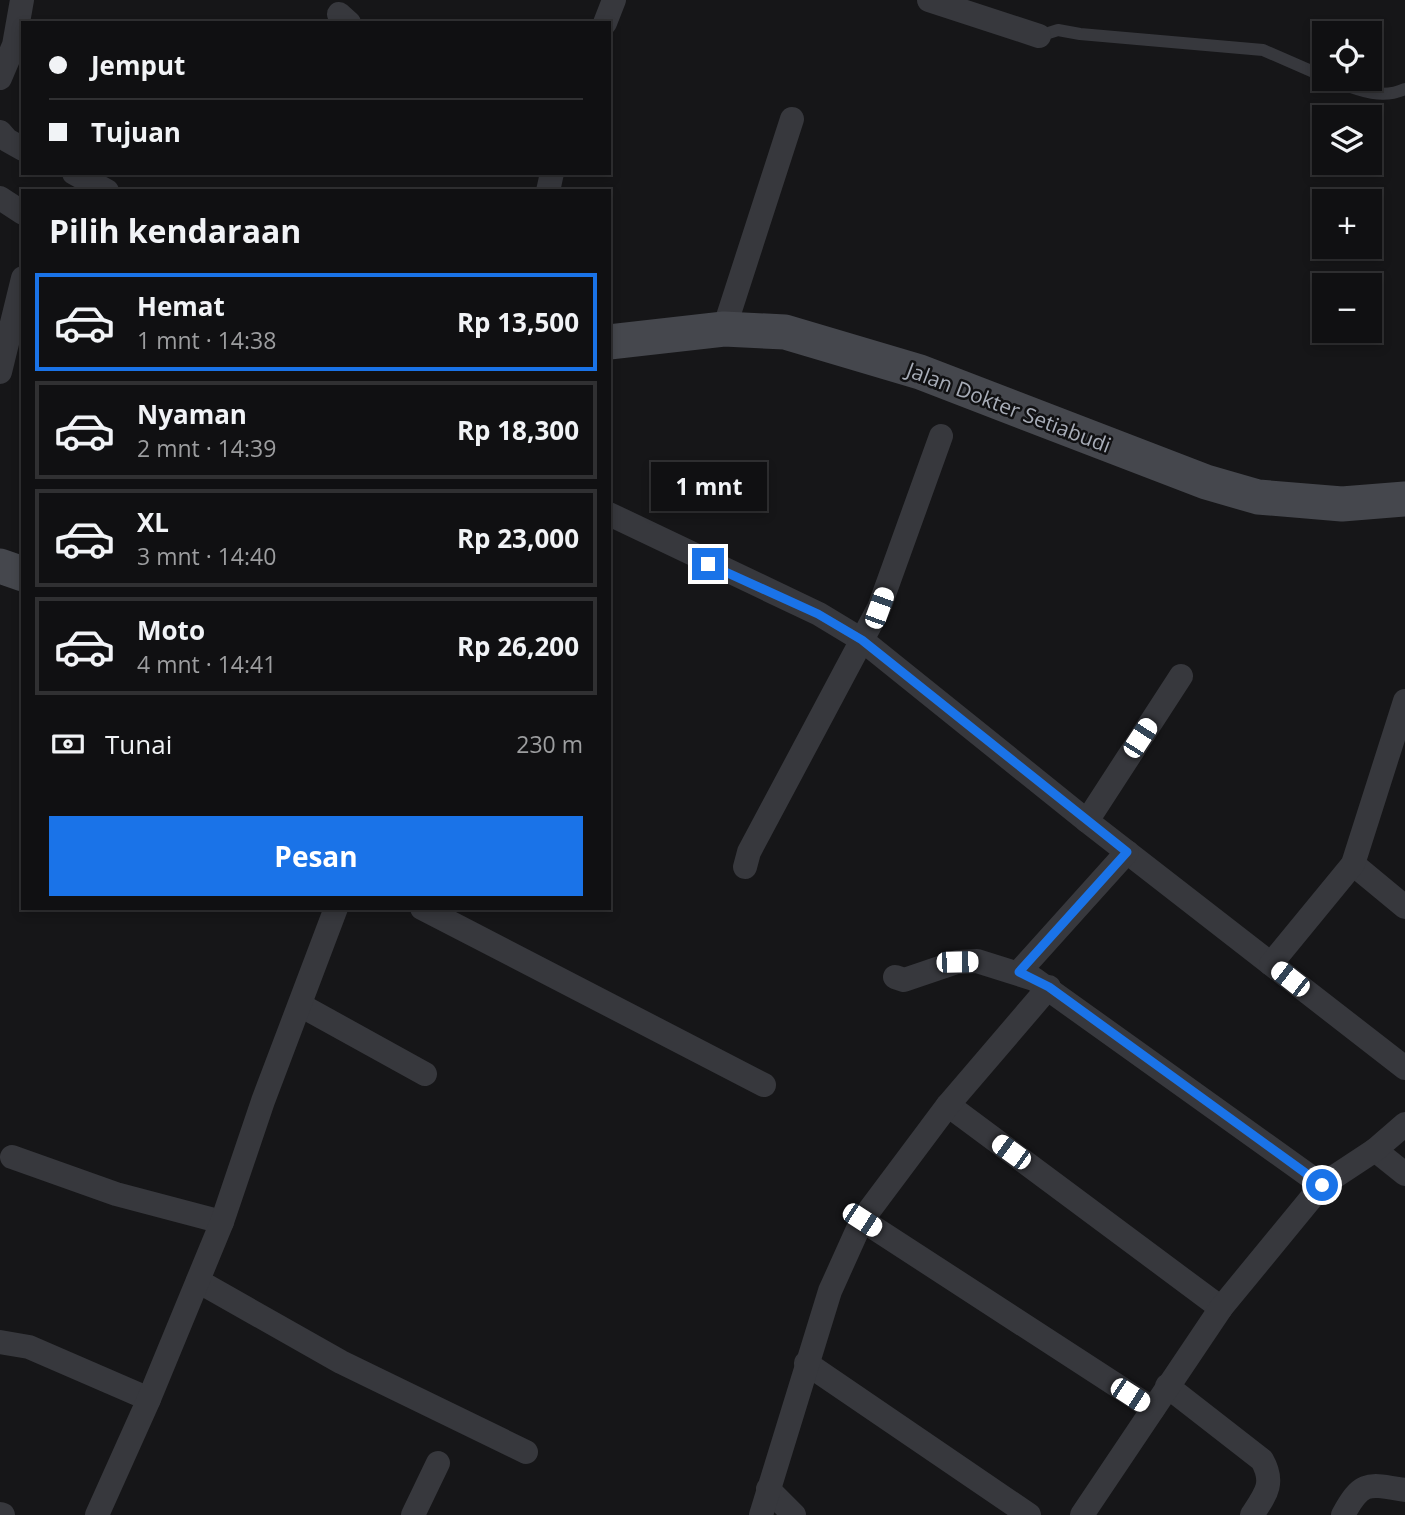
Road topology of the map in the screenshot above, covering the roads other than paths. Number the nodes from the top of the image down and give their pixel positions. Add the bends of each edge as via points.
1 (22, 0) edge
2 (614, 0) edge
3 (929, 0) edge
4 (606, 21) edge
5 (1038, 36) joint
6 (1312, 71) edge
7 (0, 78) edge
8 (1405, 89) edge
9 (1361, 91) edge
10 (792, 119) dead end
11 (0, 132) edge
12 (21, 148) edge
13 (78, 175) edge
14 (103, 189) edge
15 (0, 198) edge
16 (21, 211) edge
17 (21, 286) edge
18 (724, 329) junction
19 (611, 342) edge
20 (0, 372) edge
21 (941, 436) dead end
22 (1405, 499) edge
23 (611, 515) edge
24 (0, 566) edge
25 (21, 573) edge
26 (862, 640) junction
27 (1181, 676) dead end
28 (1405, 701) edge
29 (1397, 754) edge
30 (1087, 821) junction
31 (1127, 852) junction
32 (1353, 864) junction
33 (745, 867) dead end
34 (1405, 907) edge
35 (335, 910) edge
36 (426, 910) edge
37 (1271, 964) junction
38 (1019, 972) junction
39 (895, 977) dead end
40 (1049, 987) junction
41 (302, 1006) junction
42 (1405, 1068) edge
43 (425, 1074) dead end
44 (764, 1085) dead end
45 (948, 1105) junction
46 (1405, 1124) edge
47 (1375, 1150) junction
48 (12, 1157) dead end
49 (1405, 1174) edge
50 (1322, 1185) junction
51 (862, 1220) junction
52 (222, 1222) junction
53 (198, 1280) junction
54 (1221, 1308) junction
55 (0, 1342) edge
56 (806, 1363) junction
57 (1167, 1386) junction
58 (149, 1399) junction
59 (1153, 1409) junction
60 (526, 1452) dead end
61 (438, 1463) dead end
62 (768, 1489) junction
63 (1405, 1490) edge
64 (97, 1515) edge
65 (413, 1515) edge
66 (761, 1515) edge
67 (794, 1515) edge
68 (1030, 1515) edge
69 (1082, 1515) edge
70 (1252, 1515) edge
71 (1343, 1515) edge

1 - 7 street via 14,45
2 - 4 street
3 - 5 street
5 - 6 lane via 1058,30 1263,50
8 - 9 lane via 1392,95
10 - 18 street
11 - 12 street
13 - 14 street
15 - 16 street
17 - 20 street
18 - 19 main road, Jalan Dokter Setiabudi
18 - 22 main road, Jalan Dokter Setiabudi via 785,332 871,355 1206,482 1258,497 1342,504
21 - 26 street via 879,608
23 - 26 street via 818,614
24 - 25 main road
26 - 30 street
26 - 33 street
27 - 30 street
28 - 29 street
29 - 32 street
30 - 31 street
31 - 37 street
31 - 38 street
32 - 34 street
32 - 37 street
35 - 41 street
36 - 44 street
37 - 42 street
38 - 39 street via 977,961 957,962 904,980
38 - 40 street
40 - 45 street
40 - 50 street
41 - 43 street
41 - 52 street via 263,1101
45 - 51 street
45 - 54 street
46 - 47 street
47 - 49 street
47 - 50 street
48 - 52 street via 116,1194
50 - 54 street
51 - 56 street via 830,1290
51 - 59 street
52 - 53 street
53 - 58 street
53 - 60 street via 341,1362
54 - 57 street
55 - 58 street via 29,1347
56 - 62 street
56 - 68 street
57 - 59 street
57 - 70 street via 1262,1460 1270,1473 1270,1485
58 - 64 street
59 - 69 street
61 - 65 street
62 - 66 street
62 - 67 street
63 - 71 street via 1363,1487

